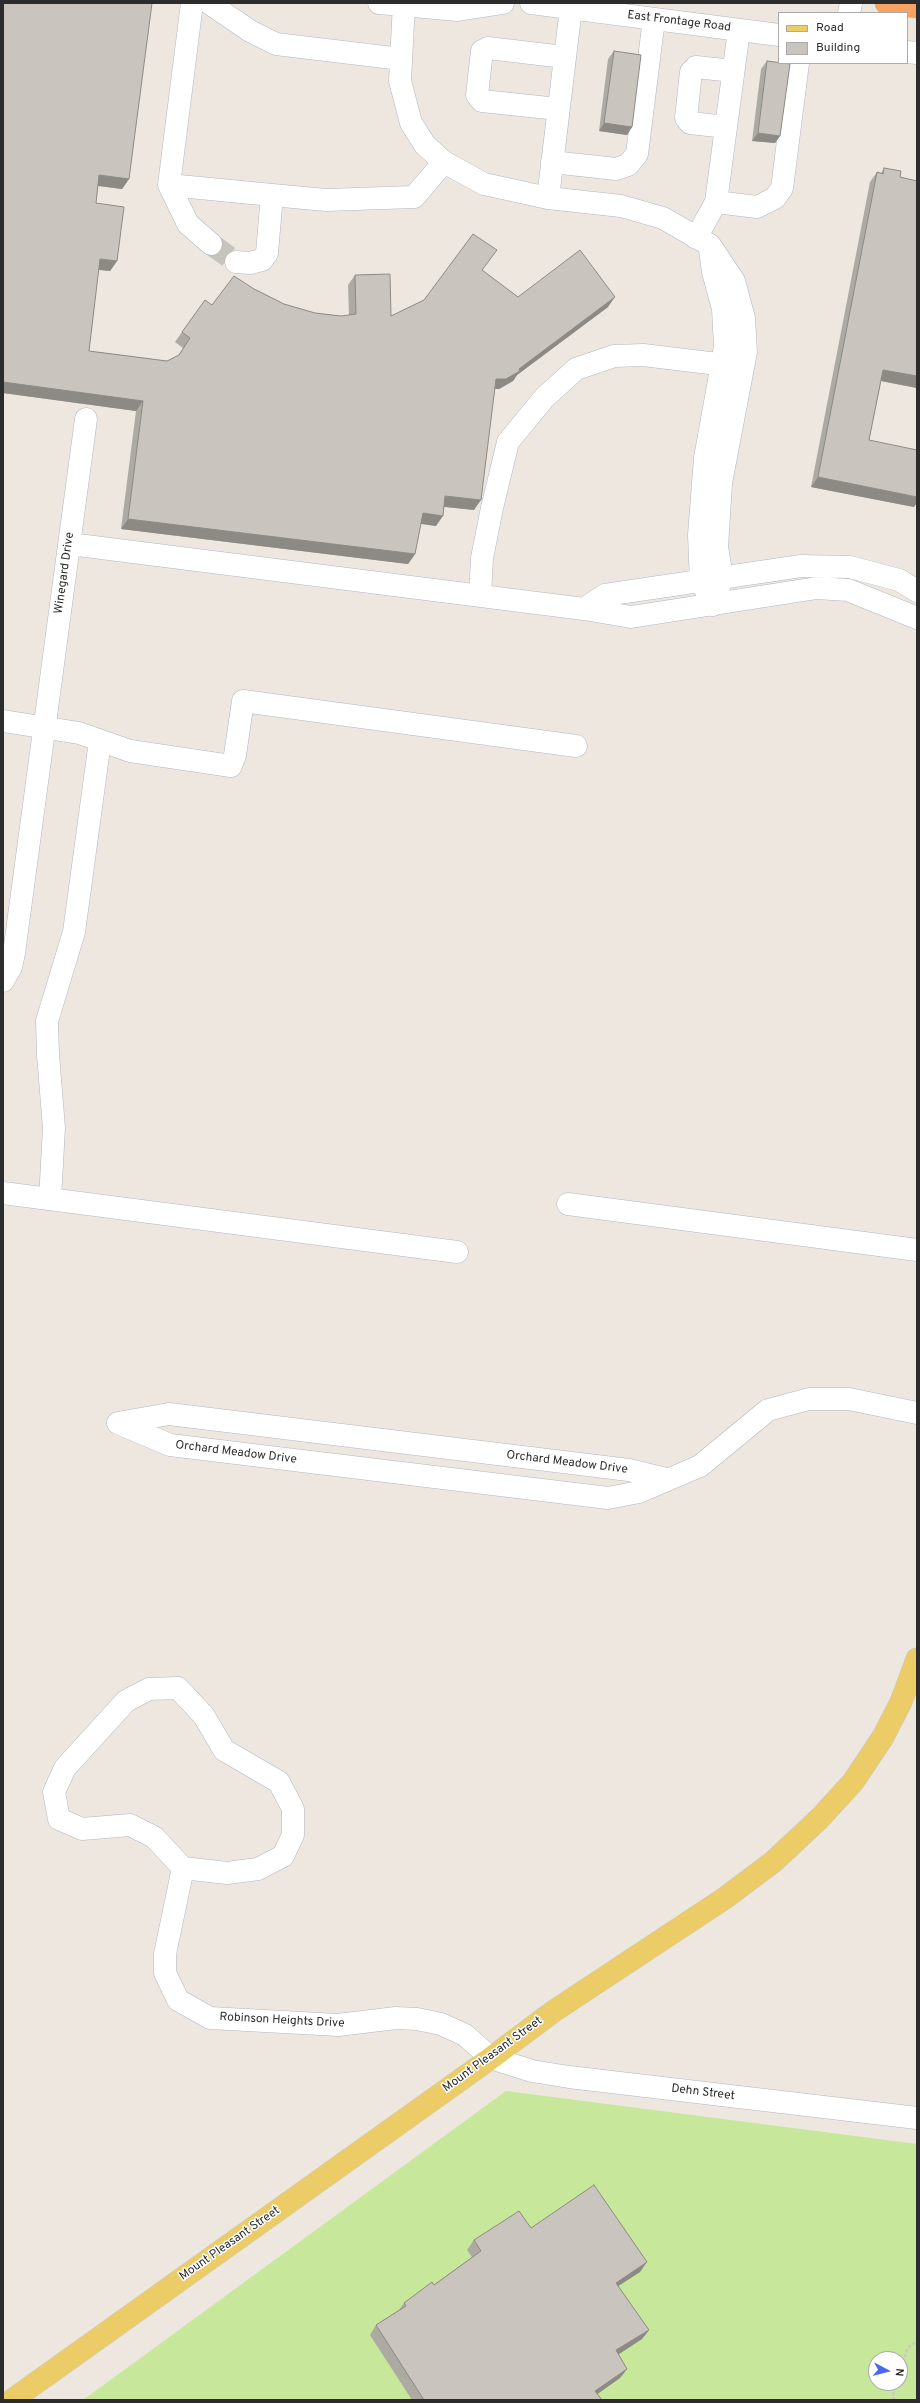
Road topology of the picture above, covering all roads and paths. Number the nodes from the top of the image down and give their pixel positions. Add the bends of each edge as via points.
1 (192, 3) edge
2 (209, 3) edge
3 (379, 3) edge
4 (503, 3) edge
5 (531, 3) edge
6 (886, 3) edge
7 (404, 4) edge
8 (917, 7) edge
9 (570, 8) junction
10 (654, 19) junction
11 (739, 30) junction
12 (778, 35) edge
13 (564, 57) junction
14 (401, 59) junction
15 (798, 64) edge
16 (733, 72) junction
17 (558, 109) junction
18 (726, 127) junction
19 (444, 162) junction
20 (552, 162) junction
21 (169, 185) junction
22 (272, 194) junction
23 (548, 198) junction
24 (716, 202) junction
25 (703, 241) junction
26 (210, 244) tunnel mouth
27 (236, 262) tunnel mouth
28 (722, 365) junction
29 (743, 368) junction
30 (86, 419) dead end
31 (70, 544) junction
32 (722, 578) junction
33 (701, 582) junction
34 (917, 591) edge
35 (480, 596) junction
36 (713, 605) junction
37 (584, 609) junction
38 (917, 618) edge
39 (3, 721) edge
40 (44, 727) junction
41 (100, 741) junction
42 (576, 746) dead end
43 (3, 981) edge
44 (3, 1193) edge
45 (50, 1199) junction
46 (568, 1204) dead end
47 (917, 1250) edge
48 (458, 1252) dead end
49 (917, 1413) edge
50 (666, 1479) junction
51 (917, 1660) edge
52 (183, 1868) junction
53 (491, 2058) junction
54 (917, 2118) edge
55 (917, 2341) edge
56 (907, 2351) edge
57 (12, 2400) edge

1 - 21 street
2 - 14 street via 250,32 276,44
3 - 7 street
4 - 7 street via 458,10
5 - 9 street, East Frontage Road
6 - 8 highway
7 - 14 street
9 - 10 street, East Frontage Road
9 - 13 street
10 - 11 street, East Frontage Road
10 - 20 street via 637,154 628,165 616,169
11 - 12 street, East Frontage Road
11 - 16 street
13 - 17 street
13 - 17 street via 488,48 482,51 477,95 482,101
14 - 19 street via 400,81 411,123 425,145
15 - 24 street via 782,188 775,198 757,207
16 - 18 street
16 - 18 street via 696,67 691,72 686,118 690,123
17 - 20 street
18 - 24 street
19 - 22 street via 421,192 414,197 326,200
19 - 23 street via 484,184
20 - 23 street
21 - 22 street
21 - 26 street via 188,224
22 - 27 street via 267,253 262,260 256,262
23 - 25 street via 621,206 663,218
24 - 25 street
25 - 28 street via 723,309 725,347
25 - 29 street via 734,281 744,318 746,352
28 - 29 street
28 - 33 street via 705,458 699,534
28 - 35 street via 643,355 614,356 576,369 544,398 508,442 485,545
29 - 32 street via 721,484 717,520 717,547
30 - 31 street, Winegard Drive
31 - 35 street
31 - 40 street, Winegard Drive
32 - 33 street
32 - 34 street via 801,566 850,566 899,580
32 - 36 street
33 - 36 street
33 - 37 street via 604,596
35 - 37 street
36 - 37 street via 631,617
36 - 38 street via 817,588 848,590
39 - 40 street
40 - 41 street via 80,732
40 - 43 street, Winegard Drive via 14,953 11,967
41 - 42 street via 130,751 231,766 235,755 242,701
41 - 45 street via 74,932 47,1021 54,1128
44 - 45 street
45 - 48 street
46 - 47 street
49 - 50 street, Orchard Meadow Drive via 849,1399 809,1399 768,1410 700,1466
50 - 50 street, Orchard Meadow Drive via 629,1470 169,1414 118,1422 170,1445 608,1498 639,1492
51 - 53 main road, Mount Pleasant Street via 901,1702 883,1737 853,1782 819,1819 773,1862 725,1898 554,2011
52 - 52 street via 227,1873 258,1869 283,1856 292,1835 293,1809 279,1782 224,1750 204,1716 178,1688 149,1689 126,1701 65,1768 54,1792 59,1819 82,1829 130,1825 154,1837
52 - 53 street, Robinson Heights Drive via 165,1954 165,1973 178,2000 210,2018 338,2025 396,2018 417,2019 441,2024 464,2035
53 - 54 street, Dehn Street via 532,2071 569,2077
53 - 57 main road, Mount Pleasant Street
55 - 56 path

